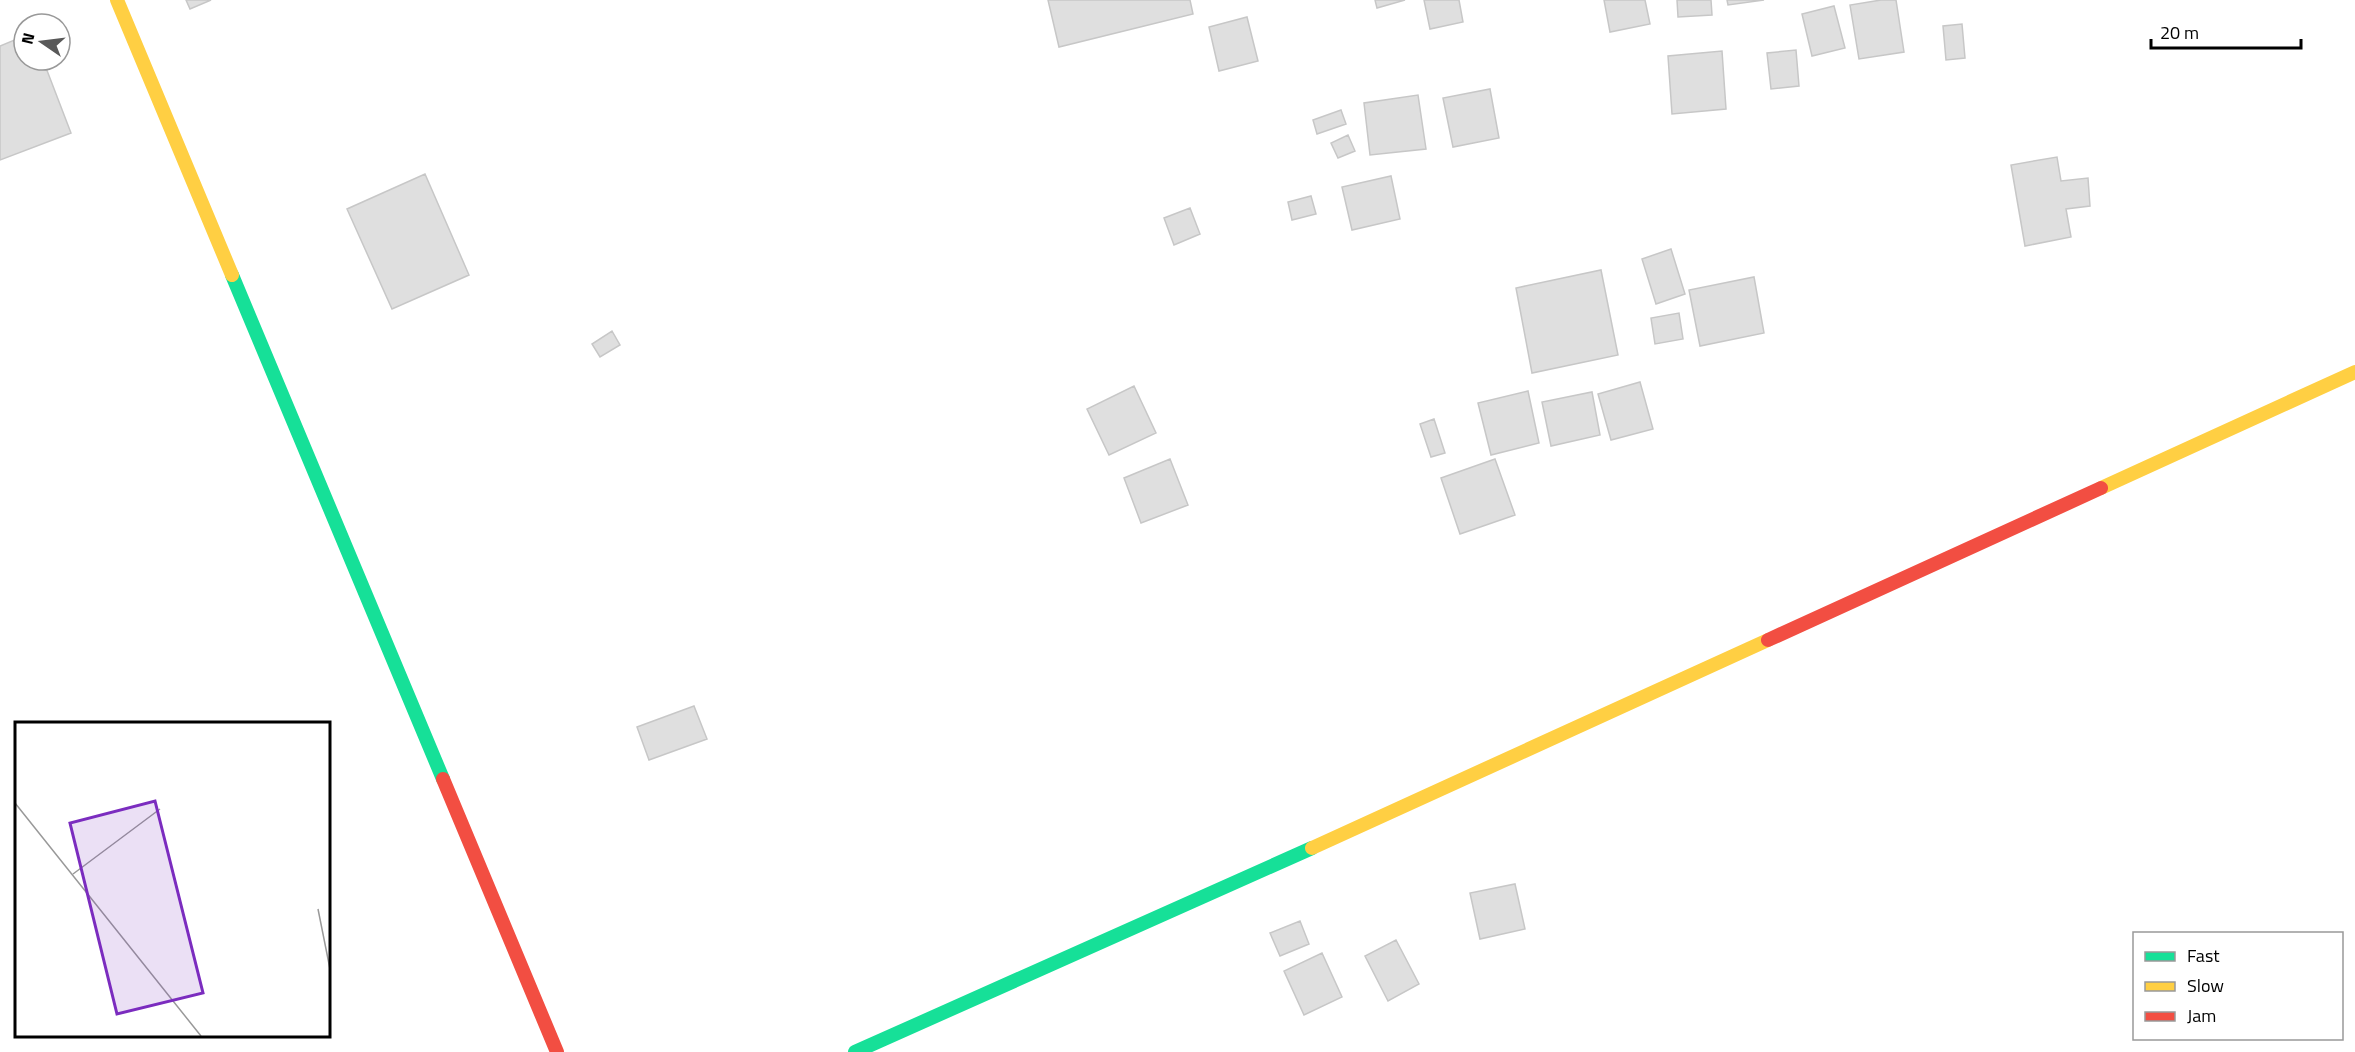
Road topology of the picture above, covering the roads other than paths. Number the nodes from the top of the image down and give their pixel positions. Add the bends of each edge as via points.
1 (117, 0) edge
2 (2355, 372) edge
3 (557, 1052) edge
4 (855, 1052) edge

1 - 3 street
2 - 4 street via 1192,903

